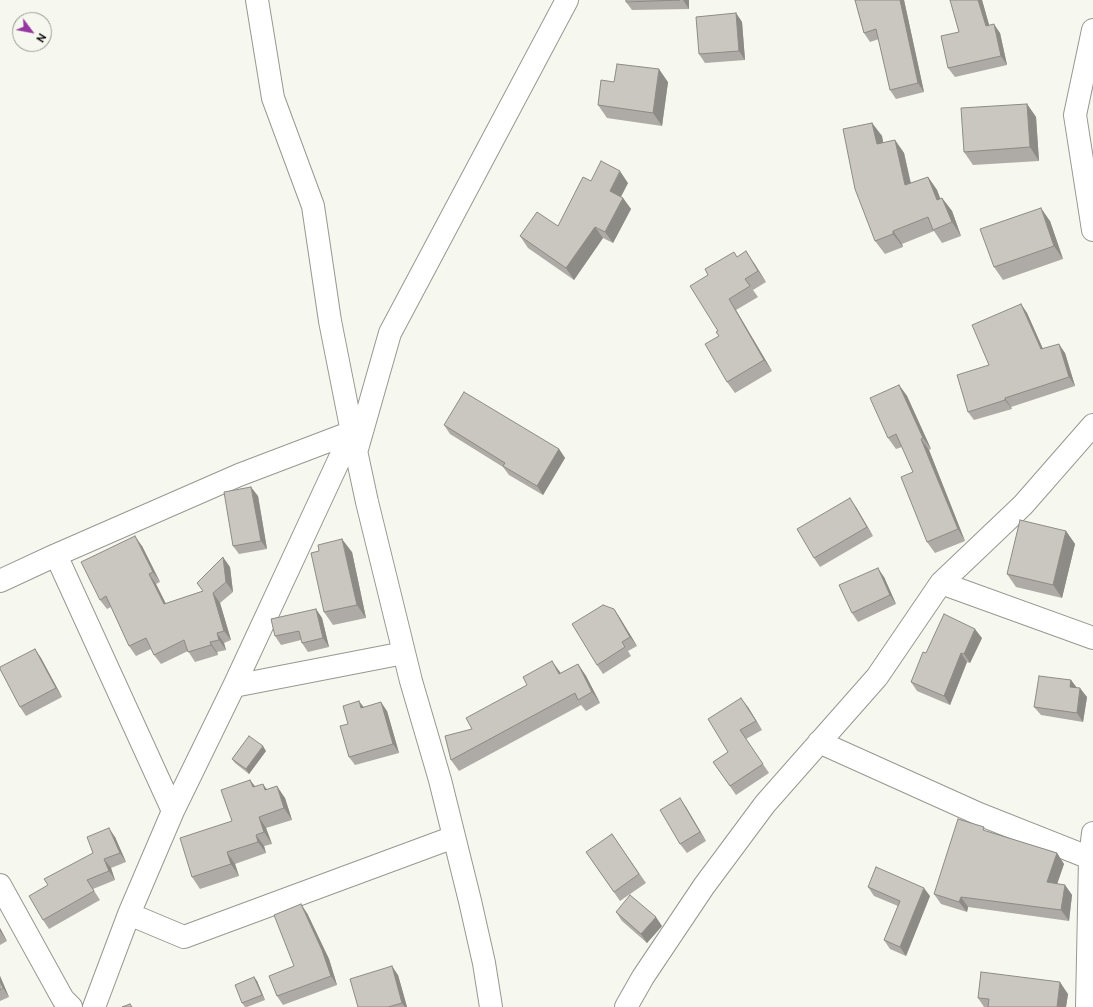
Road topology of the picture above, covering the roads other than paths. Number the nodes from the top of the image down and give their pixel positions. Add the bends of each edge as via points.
1 (256, 0) edge
2 (567, 0) edge
3 (1093, 30) edge
4 (1093, 230) edge
5 (1093, 425) edge
6 (354, 442) junction
7 (56, 555) junction
8 (0, 581) edge
9 (940, 583) junction
10 (1093, 638) edge
11 (404, 653) junction
12 (234, 686) junction
13 (819, 742) junction
14 (172, 811) junction
15 (1093, 832) edge
16 (454, 837) junction
17 (1090, 858) junction
18 (0, 885) edge
19 (129, 914) junction
20 (70, 1007) edge
21 (94, 1007) edge
22 (491, 1007) edge
23 (626, 1007) edge
24 (1087, 1007) edge

1 - 6 street via 272,98 314,206 330,321
2 - 6 street via 390,333
3 - 4 street via 1075,116
5 - 9 street via 1023,505
6 - 7 street via 239,475
6 - 11 street
6 - 12 street
7 - 8 street
7 - 14 street
9 - 10 street
9 - 13 street via 877,677
11 - 12 street
11 - 16 street
12 - 14 street
13 - 17 street via 979,814
13 - 23 street via 765,804 709,880 643,977
14 - 19 street
15 - 17 street
16 - 19 street via 184,937
16 - 22 street via 470,900
17 - 24 street
18 - 20 street via 63,999
19 - 21 street

